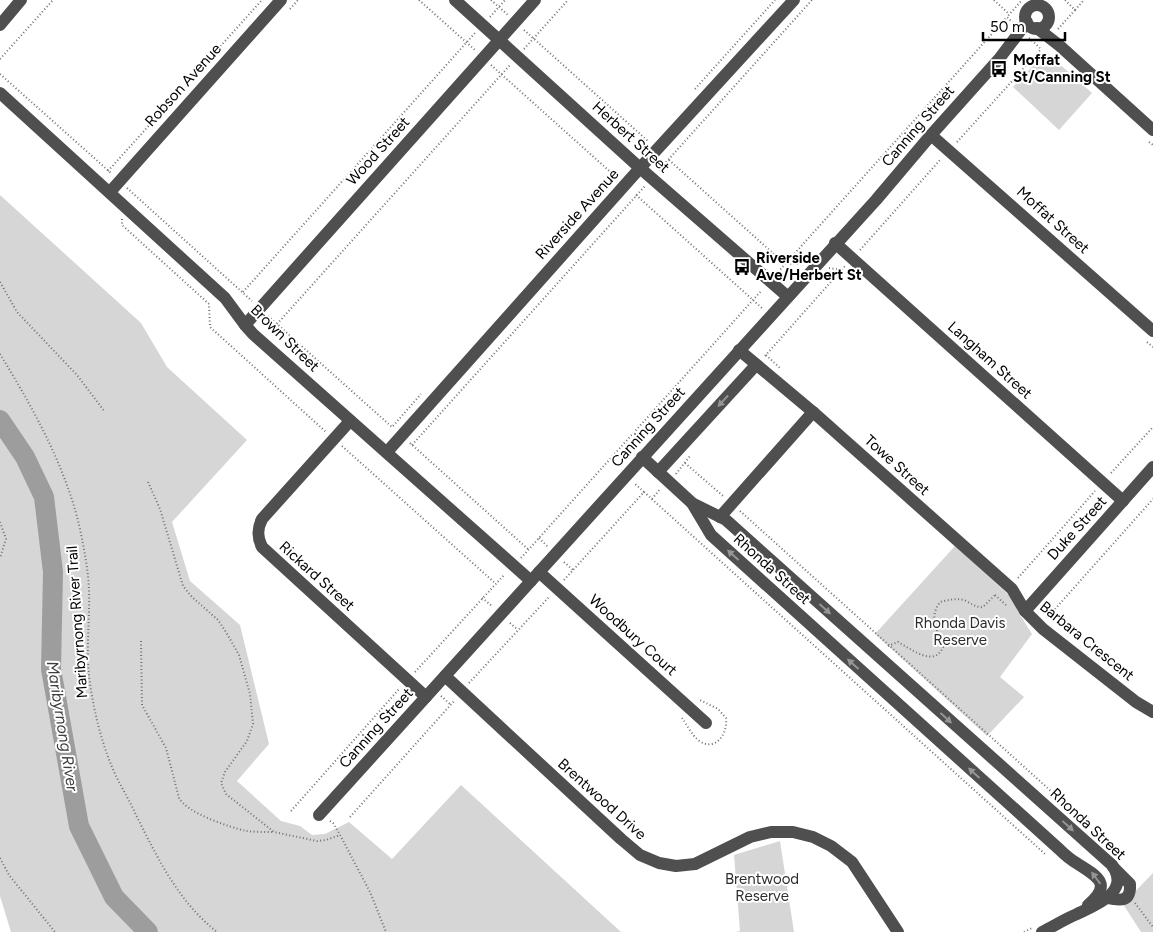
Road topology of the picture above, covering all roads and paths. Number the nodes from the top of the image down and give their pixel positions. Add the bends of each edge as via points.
1 (22, 0) edge
2 (53, 0) edge
3 (262, 0) edge
4 (281, 0) edge
5 (419, 0) edge
6 (455, 0) edge
7 (506, 0) edge
8 (536, 0) edge
9 (568, 0) edge
10 (794, 0) edge
11 (812, 0) edge
12 (994, 0) edge
13 (1021, 0) edge
14 (1056, 0) edge
15 (1084, 0) edge
16 (1043, 7) edge
17 (1076, 10) dead end
18 (1009, 14) dead end
19 (1007, 17) dead end
20 (1031, 23) junction
21 (0, 25) edge
22 (483, 25) junction
23 (500, 39) junction
24 (467, 43) junction
25 (1060, 46) junction
26 (1041, 49) dead end
27 (518, 56) junction
28 (483, 58) junction
29 (0, 59) edge
30 (502, 74) junction
31 (0, 93) edge
32 (1153, 130) edge
33 (931, 135) junction
34 (949, 150) junction
35 (640, 168) junction
36 (108, 171) dead end
37 (652, 178) junction
38 (625, 185) junction
39 (110, 192) junction
40 (636, 195) junction
41 (122, 214) dead end
42 (835, 243) junction
43 (852, 258) junction
44 (770, 281) junction
45 (0, 282) edge
46 (243, 293) dead end
47 (787, 296) junction
48 (753, 300) junction
49 (770, 315) junction
50 (277, 324) dead end
51 (245, 325) junction
52 (1153, 331) edge
53 (739, 350) junction
54 (0, 354) edge
55 (766, 355) junction
56 (756, 365) junction
57 (781, 368) dead end
58 (105, 412) dead end
59 (813, 412) junction
60 (350, 421) junction
61 (1153, 427) edge
62 (335, 440) junction
63 (412, 445) dead end
64 (387, 452) junction
65 (690, 455) dead end
66 (642, 457) junction
67 (686, 463) junction
68 (1153, 466) edge
69 (658, 472) junction
70 (626, 476) junction
71 (1106, 479) junction
72 (148, 482) dead end
73 (669, 482) junction
74 (644, 492) junction
75 (652, 499) junction
76 (1153, 499) edge
77 (1123, 501) junction
78 (692, 503) junction
79 (732, 504) junction
80 (720, 517) junction
81 (0, 522) edge
82 (0, 558) edge
83 (514, 565) junction
84 (535, 576) junction
85 (1011, 581) junction
86 (495, 583) junction
87 (557, 588) junction
88 (995, 595) junction
89 (1009, 608) dead end
90 (1025, 611) junction
91 (1040, 626) junction
92 (850, 632) junction
93 (141, 641) dead end
94 (889, 646) junction
95 (835, 648) junction
96 (872, 651) junction
97 (445, 676) junction
98 (408, 680) junction
99 (462, 691) junction
100 (430, 693) junction
101 (450, 704) junction
102 (1153, 712) edge
103 (706, 722) dead end
104 (1052, 792) dead end
105 (291, 811) dead end
106 (319, 815) joint
107 (350, 817) dead end
108 (274, 832) junction
109 (340, 835) junction
110 (1051, 857) dead end
111 (0, 858) edge
112 (1112, 865) junction
113 (1128, 896) junction
114 (1107, 898) junction
115 (1077, 914) junction
116 (1153, 927) edge
117 (1037, 930) edge
118 (55, 932) edge
119 (217, 932) edge
120 (386, 932) edge
121 (898, 932) edge
122 (1024, 932) edge

1 - 21 street
2 - 29 path
3 - 36 path
4 - 39 street, Robson Avenue
5 - 24 path
6 - 22 street, Herbert Street
7 - 22 path
8 - 23 street, Wood Street
9 - 27 path
10 - 35 street, Riverside Avenue
11 - 37 path
12 - 18 path
13 - 20 street
14 - 16 street
15 - 17 path
16 - 20 street via 1030,8
16 - 20 street via 1046,24
16 - 25 street
19 - 44 path
20 - 25 street
20 - 33 street, Canning Street
22 - 23 street, Herbert Street
22 - 24 path
23 - 27 street, Herbert Street
23 - 28 street, Wood Street
24 - 28 path
24 - 46 path
25 - 32 street
26 - 34 path
27 - 30 path
27 - 35 street, Herbert Street
28 - 30 path
28 - 51 street, Wood Street
30 - 38 path
30 - 50 path
31 - 39 street, Brown Street
33 - 34 street, Moffat Street
33 - 42 street, Canning Street
34 - 43 path
34 - 52 street, Moffat Street
35 - 37 street, Herbert Street
35 - 38 street, Riverside Avenue
37 - 40 path
37 - 44 street, Herbert Street
38 - 40 path
38 - 64 street, Riverside Avenue
39 - 51 street, Brown Street via 225,298
40 - 48 path
40 - 63 path
41 - 62 path via 122,225 209,304 210,327
42 - 43 street, Langham Street
42 - 47 street, Canning Street
43 - 55 path
43 - 71 street, Langham Street
44 - 47 street, Herbert Street
44 - 48 path
45 - 58 path via 17,312 77,375
47 - 49 street, Canning Street
48 - 49 path
48 - 83 path
49 - 53 street, Canning Street
51 - 60 street, Brown Street
53 - 56 street, Towe Street
53 - 66 street, Canning Street
54 - 119 path, Maribyrnong River Trail via 44,432 80,527 89,589 89,675 98,724 113,768 177,892 200,919
55 - 56 path
55 - 57 path
56 - 59 street, Towe Street
56 -> 69 street
59 - 79 street
59 - 85 street, Towe Street
60 - 62 street, Rickard Street
60 - 64 street, Brown Street
61 - 71 path
62 - 86 path
62 - 98 street, Rickard Street via 262,519 258,526 259,541
64 - 83 street, Brown Street
65 - 67 path
66 - 69 street, Rhonda Street
66 - 70 street, Canning Street
67 - 73 path
67 - 79 path
68 - 77 street, Duke Street
69 - 73 street, Rhonda Street
70 - 74 path
70 - 84 street, Canning Street
71 - 77 street, Langham Street
71 - 85 path
72 - 108 path via 160,509 183,586 226,632 239,655 250,694 253,724 250,734 221,783 230,798
73 - 75 path
73 - 78 street, Rhonda Street
74 - 75 path
74 - 87 path
75 - 110 path via 1041,852
76 - 91 path
77 - 90 street, Duke Street
78 - 80 street, Rhonda Street
95 -> 78 street, Rhonda Street via 711,535
79 - 80 street
79 - 94 path
80 -> 92 street, Rhonda Street
81 - 82 path via 6,539
83 - 84 street, Brown Street
83 - 86 path
84 - 87 street, Woodbury Court
84 - 97 street, Canning Street
85 - 88 path
85 - 90 street, Towe Street
86 - 98 path
87 - 99 path
87 - 103 street, Woodbury Court
88 - 89 path
88 - 94 path via 979,608 954,598 940,602 933,618 943,647 936,657 926,657 898,642
90 - 91 street, Barbara Crescent
91 - 102 street, Barbara Crescent
92 - 95 street
92 - 96 street, Rhonda Street
93 - 108 path via 142,705 166,748 182,804 189,810 245,831
94 - 96 path
94 - 104 path
115 -> 95 street, Rhonda Street via 1101,890 1095,874 1058,849
96 -> 112 street, Rhonda Street
97 - 99 street, Brentwood Drive
97 - 100 street, Canning Street
98 - 100 street, Rickard Street
98 - 105 path
99 - 101 path
99 - 121 street, Brentwood Drive via 640,856 676,866 695,864 750,838 771,832 793,832 813,837 852,862
100 - 101 path
100 - 106 street, Canning Street
101 - 107 path
106 - 109 path via 333,823
108 - 109 path via 316,841
109 - 120 path via 370,892
111 - 118 path
112 - 113 street via 1130,884
112 - 114 street, Rhonda Street via 1117,882
113 - 114 street via 1119,900
113 - 116 path via 1141,908
114 - 115 street
115 - 117 street
117 - 122 path

